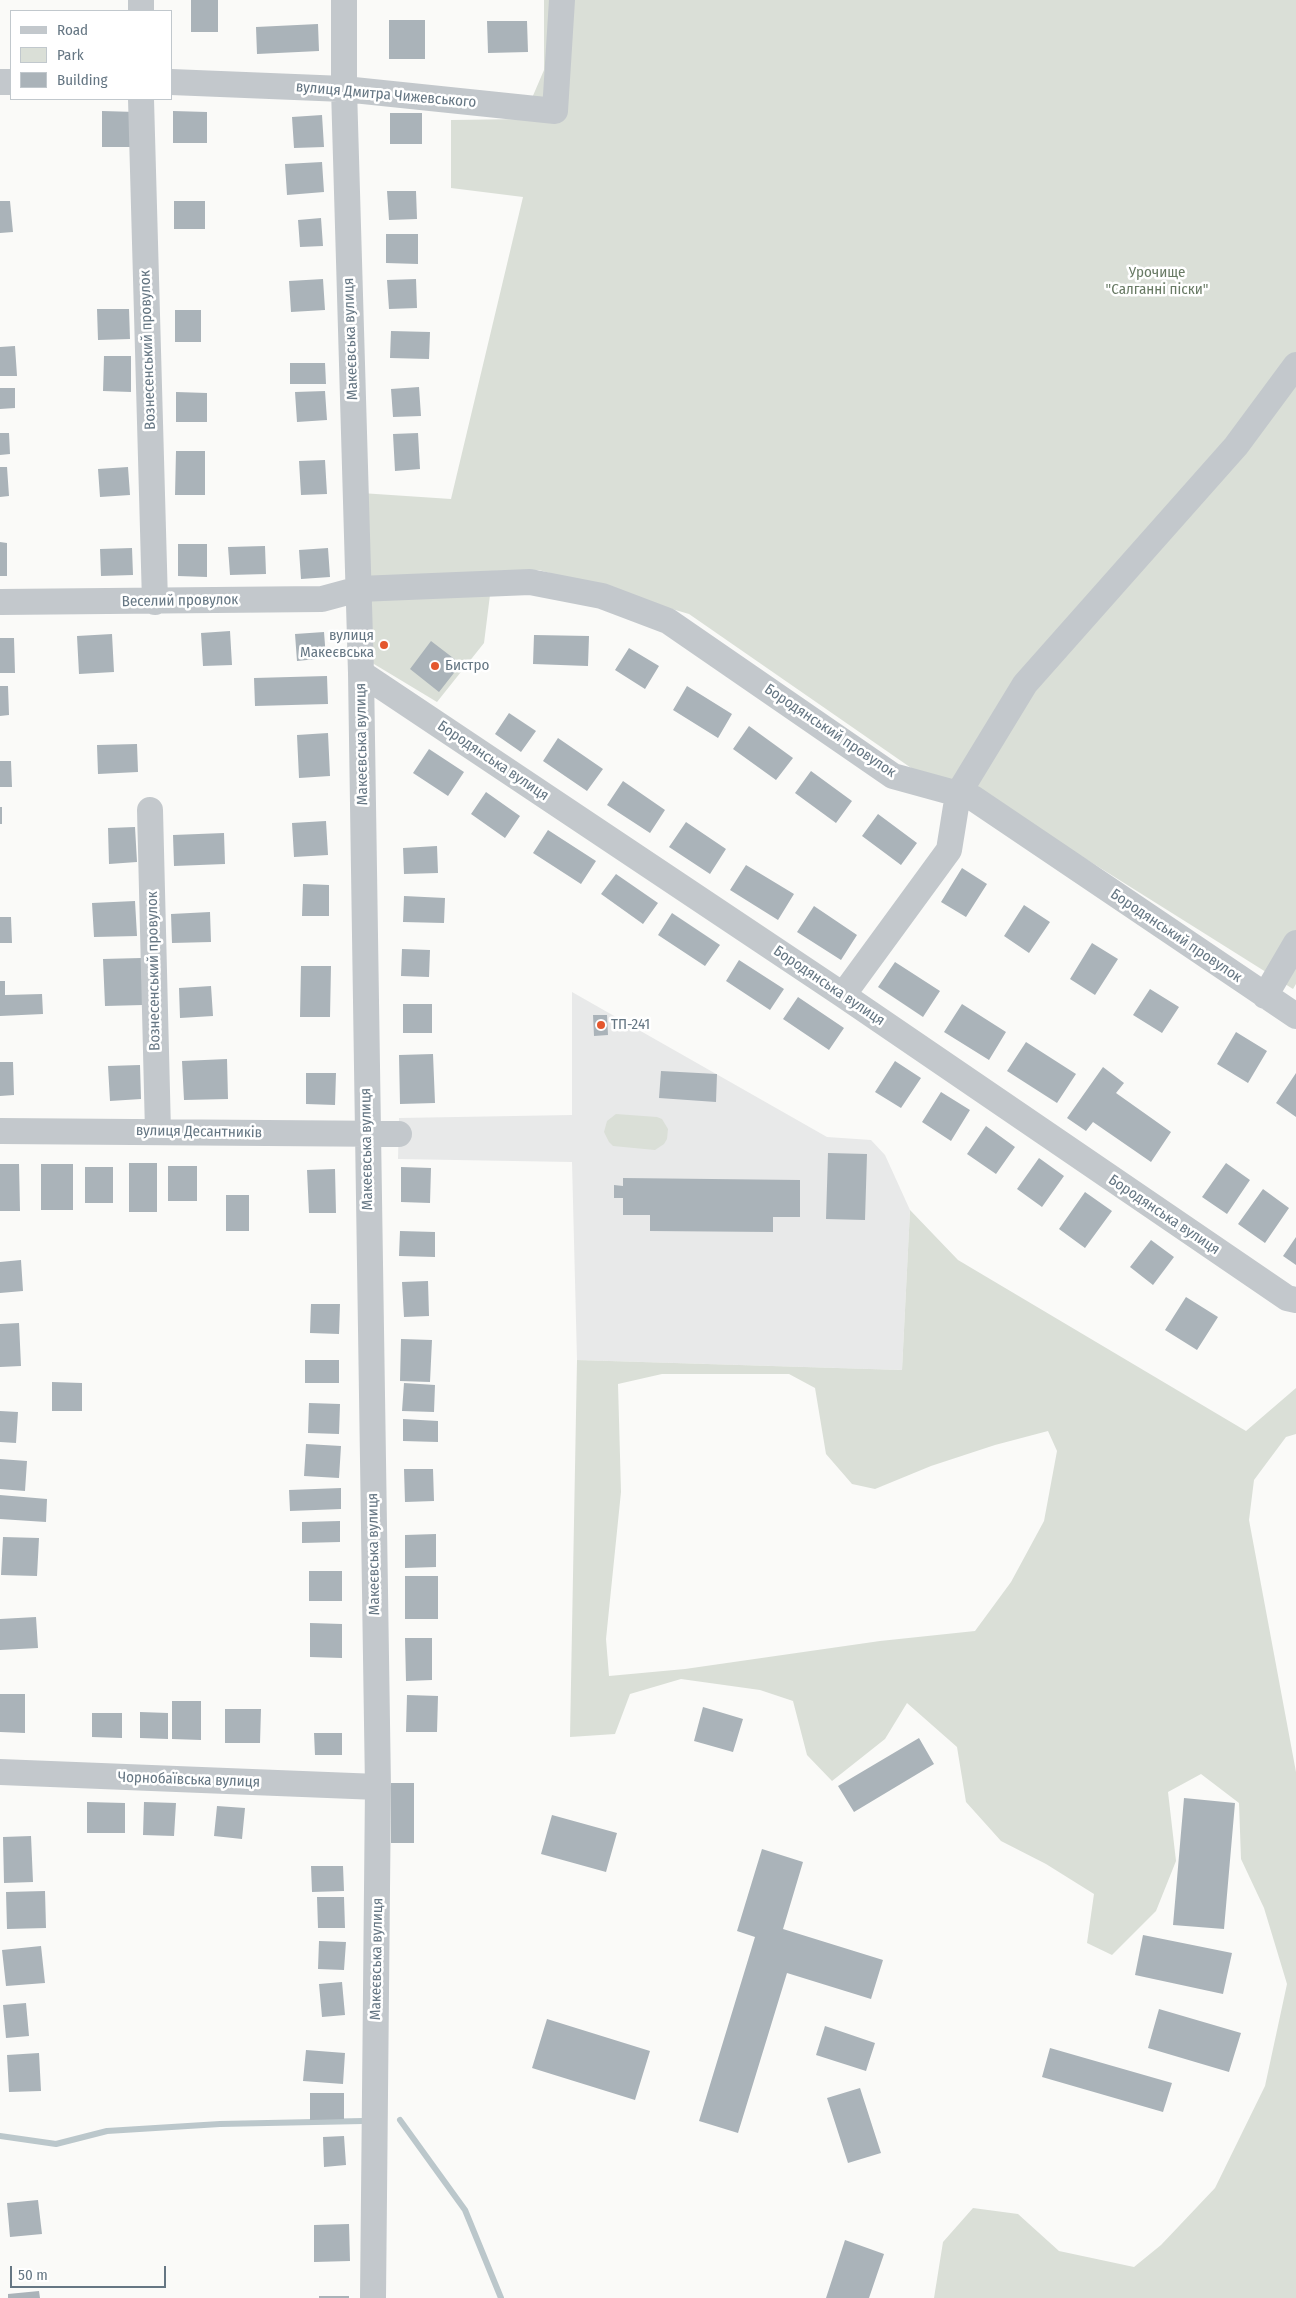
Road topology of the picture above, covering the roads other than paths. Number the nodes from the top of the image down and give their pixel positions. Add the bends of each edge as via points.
1 (344, 0) edge
2 (562, 0) edge
3 (172, 82) edge
4 (344, 89) junction
5 (141, 100) edge
6 (1296, 365) edge
7 (359, 589) junction
8 (0, 602) edge
9 (155, 602) junction
10 (361, 673) junction
11 (958, 794) junction
12 (150, 810) dead end
13 (1296, 943) edge
14 (843, 995) junction
15 (1265, 996) junction
16 (1296, 1016) edge
17 (0, 1131) edge
18 (158, 1132) junction
19 (367, 1134) junction
20 (399, 1134) dead end
21 (1296, 1300) edge
22 (0, 1772) edge
23 (378, 1787) junction
24 (372, 2298) edge

1 - 4 street, Макеєвська вулиця
2 - 4 street, вулиця Дмитра Чижевського via 555,111
3 - 4 street, вулиця Дмитра Чижевського
4 - 7 street, Макеєвська вулиця
5 - 9 street, Вознесенський провулок
6 - 11 street via 1236,446 1025,684
7 - 9 street, Веселий провулок via 322,599
7 - 10 street, Макеєвська вулиця
7 - 11 street, Бородянський провулок via 530,582 602,596 668,621 893,776
8 - 9 street, Веселий провулок
10 - 14 street, Бородянська вулиця
10 - 19 street, Макеєвська вулиця
11 - 14 street via 949,850
11 - 15 street, Бородянський провулок via 973,798
12 - 18 street, Вознесенський провулок
13 - 15 street
14 - 21 street, Бородянська вулиця via 1286,1298
15 - 16 street, Бородянський провулок
17 - 18 street, вулиця Десантників
18 - 19 street, вулиця Десантників
19 - 20 street, вулиця Десантників
19 - 23 street, Макеєвська вулиця
22 - 23 street, Чорнобаївська вулиця
23 - 24 street, Макеєвська вулиця

